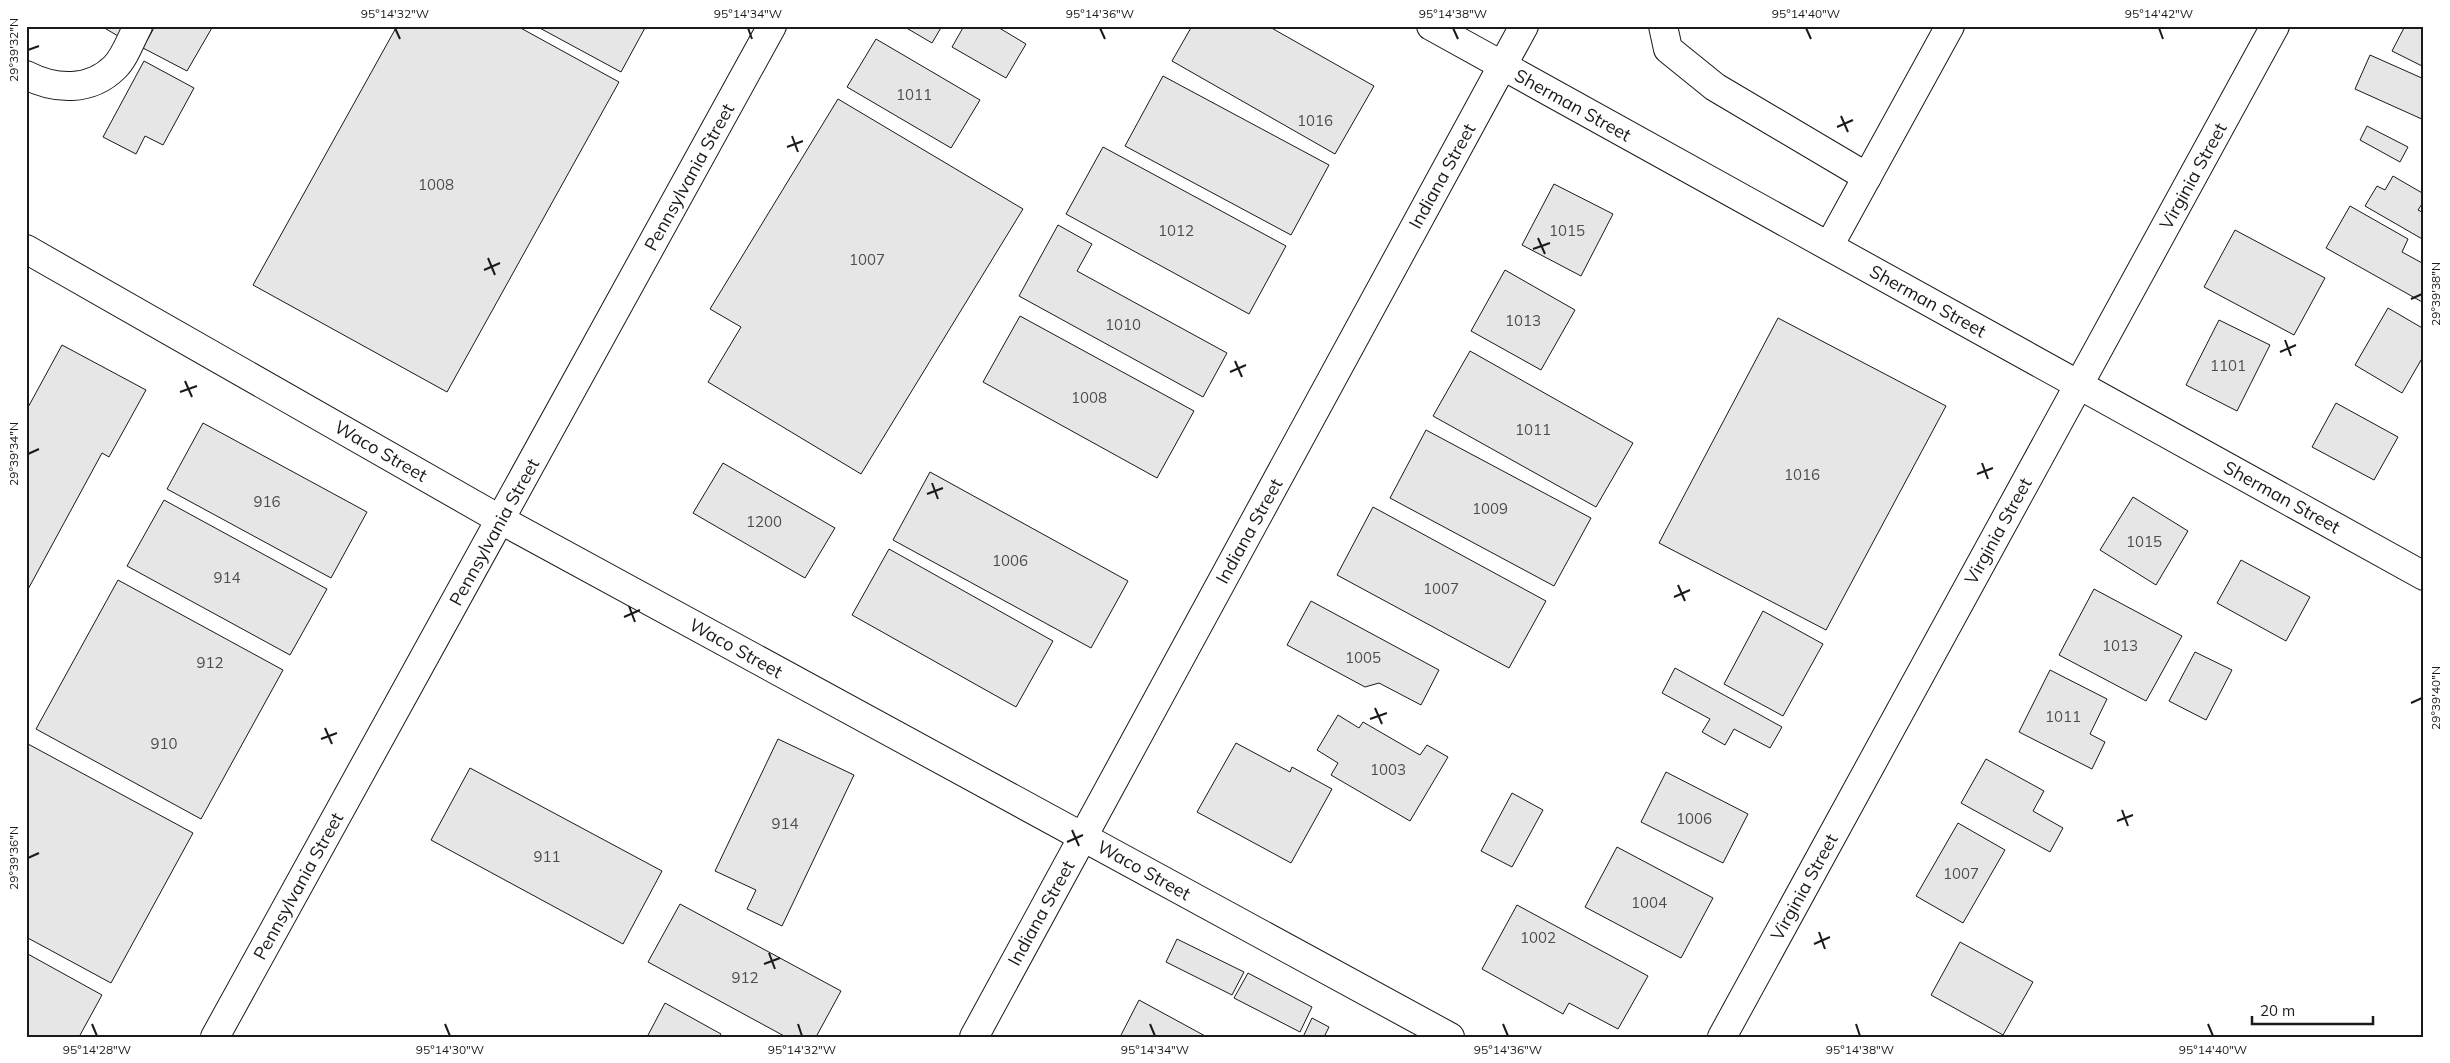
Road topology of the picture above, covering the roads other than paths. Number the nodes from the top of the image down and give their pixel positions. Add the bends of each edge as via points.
1 (138, 26) edge
2 (772, 26) edge
3 (1431, 26) edge
4 (1524, 26) edge
5 (1663, 26) edge
6 (1950, 26) edge
7 (2275, 26) edge
8 (1502, 66) junction
9 (26, 75) edge
10 (1867, 177) junction
11 (1829, 246) junction
12 (26, 249) edge
13 (2079, 384) junction
14 (501, 520) junction
15 (2424, 576) edge
16 (1082, 836) junction
17 (215, 1037) edge
18 (974, 1037) edge
19 (1450, 1037) edge
20 (1722, 1037) edge

1 - 9 street via 116,66 101,77 77,87 44,84
2 - 14 street, Pennsylvania Street
3 - 8 street, Sherman Street
4 - 8 street, Indiana Street
5 - 10 street via 1668,49 1715,87
6 - 10 street
7 - 13 street, Virginia Street
8 - 11 street, Sherman Street
8 - 16 street, Indiana Street
10 - 11 street
11 - 13 street, Sherman Street
12 - 14 street, Waco Street
13 - 15 street, Sherman Street
13 - 20 street, Virginia Street
14 - 16 street, Waco Street
14 - 17 street, Pennsylvania Street
16 - 18 street, Indiana Street
16 - 19 street, Waco Street

